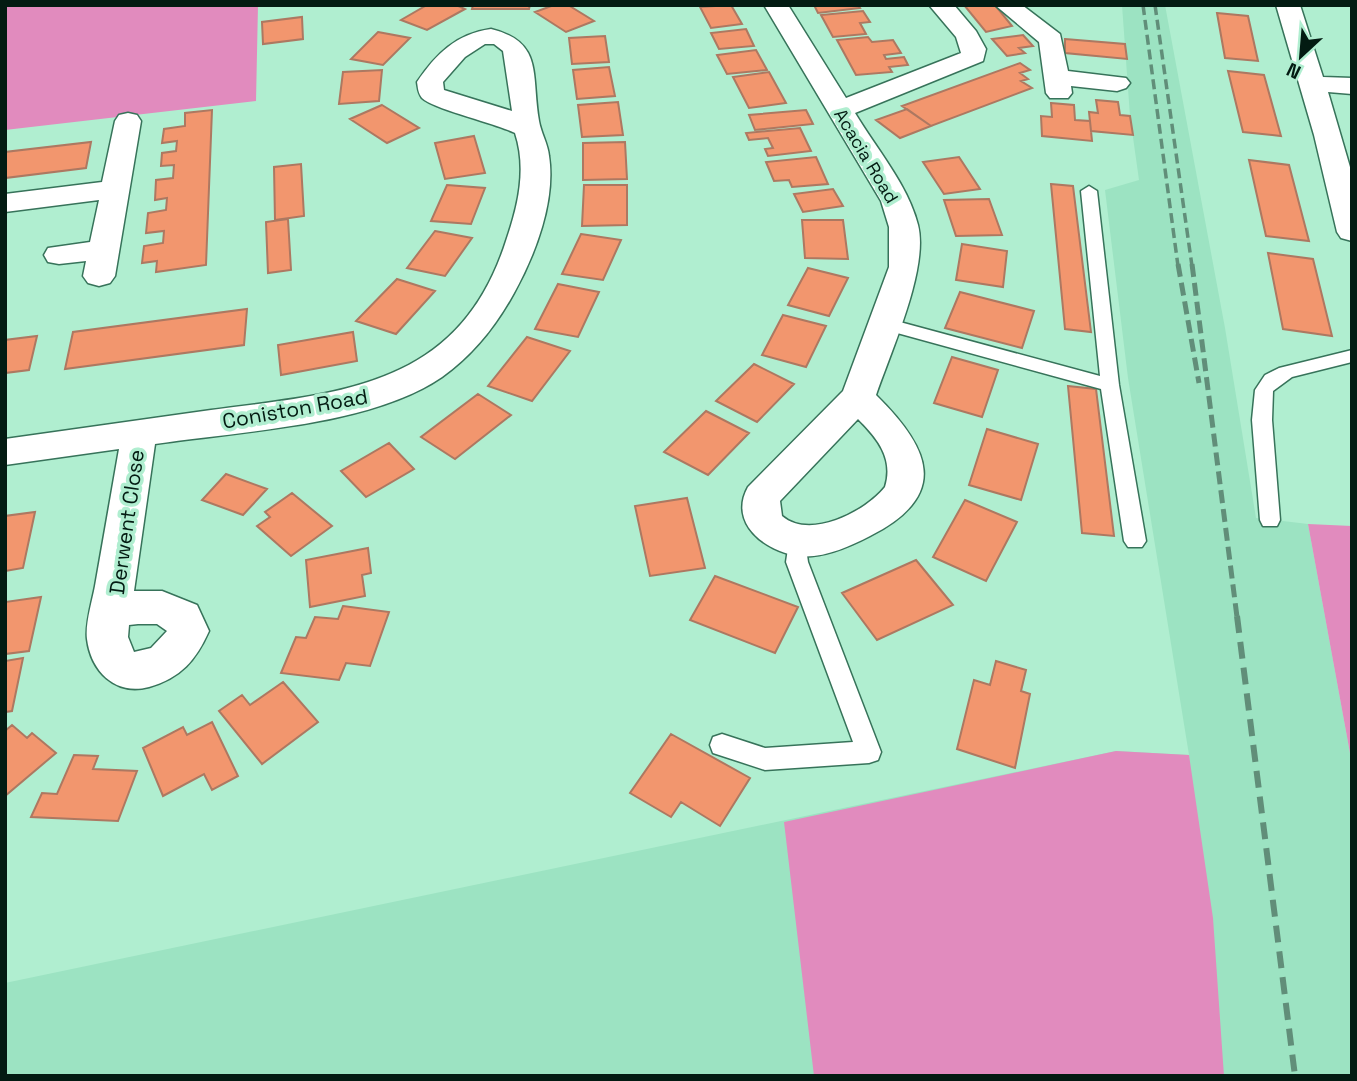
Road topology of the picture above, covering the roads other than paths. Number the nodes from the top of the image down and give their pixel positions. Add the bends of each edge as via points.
1 (776, 5) edge
2 (941, 5) edge
3 (1007, 5) edge
4 (1297, 11) edge
5 (1117, 83) dead end
6 (1312, 84) junction
7 (1352, 86) edge
8 (839, 110) junction
9 (128, 121) dead end
10 (527, 128) dead end
11 (115, 189) junction
12 (1090, 191) dead end
13 (5, 202) edge
14 (1352, 232) edge
15 (59, 256) dead end
16 (884, 324) junction
17 (1352, 356) edge
18 (1110, 385) junction
19 (858, 397) junction
20 (139, 434) junction
21 (5, 452) edge
22 (1270, 520) dead end
23 (797, 541) junction
24 (1135, 541) dead end
25 (114, 611) dead end
26 (722, 745) dead end

1 - 8 street, Acacia Road
2 - 8 street via 975,48 974,56
3 - 5 street via 1051,39 1058,85
4 - 6 street
6 - 7 street
6 - 14 street
8 - 16 street, Acacia Road via 895,201 904,227 904,267
9 - 11 street
10 - 20 street, Coniston Road via 534,143 531,209 513,261 482,318 458,347 403,384 358,400
11 - 13 street
11 - 15 street via 101,263
12 - 18 lane
16 - 18 lane
16 - 19 street, Acacia Road
17 - 22 lane via 1286,372 1264,390
18 - 24 lane
19 - 23 street, Acacia Road via 761,497 764,522 778,536
19 - 23 street via 901,449 906,478 903,489 885,511 841,534
20 - 21 street, Coniston Road
20 - 25 street, Derwent Close
23 - 26 lane via 797,562 869,752 765,760

